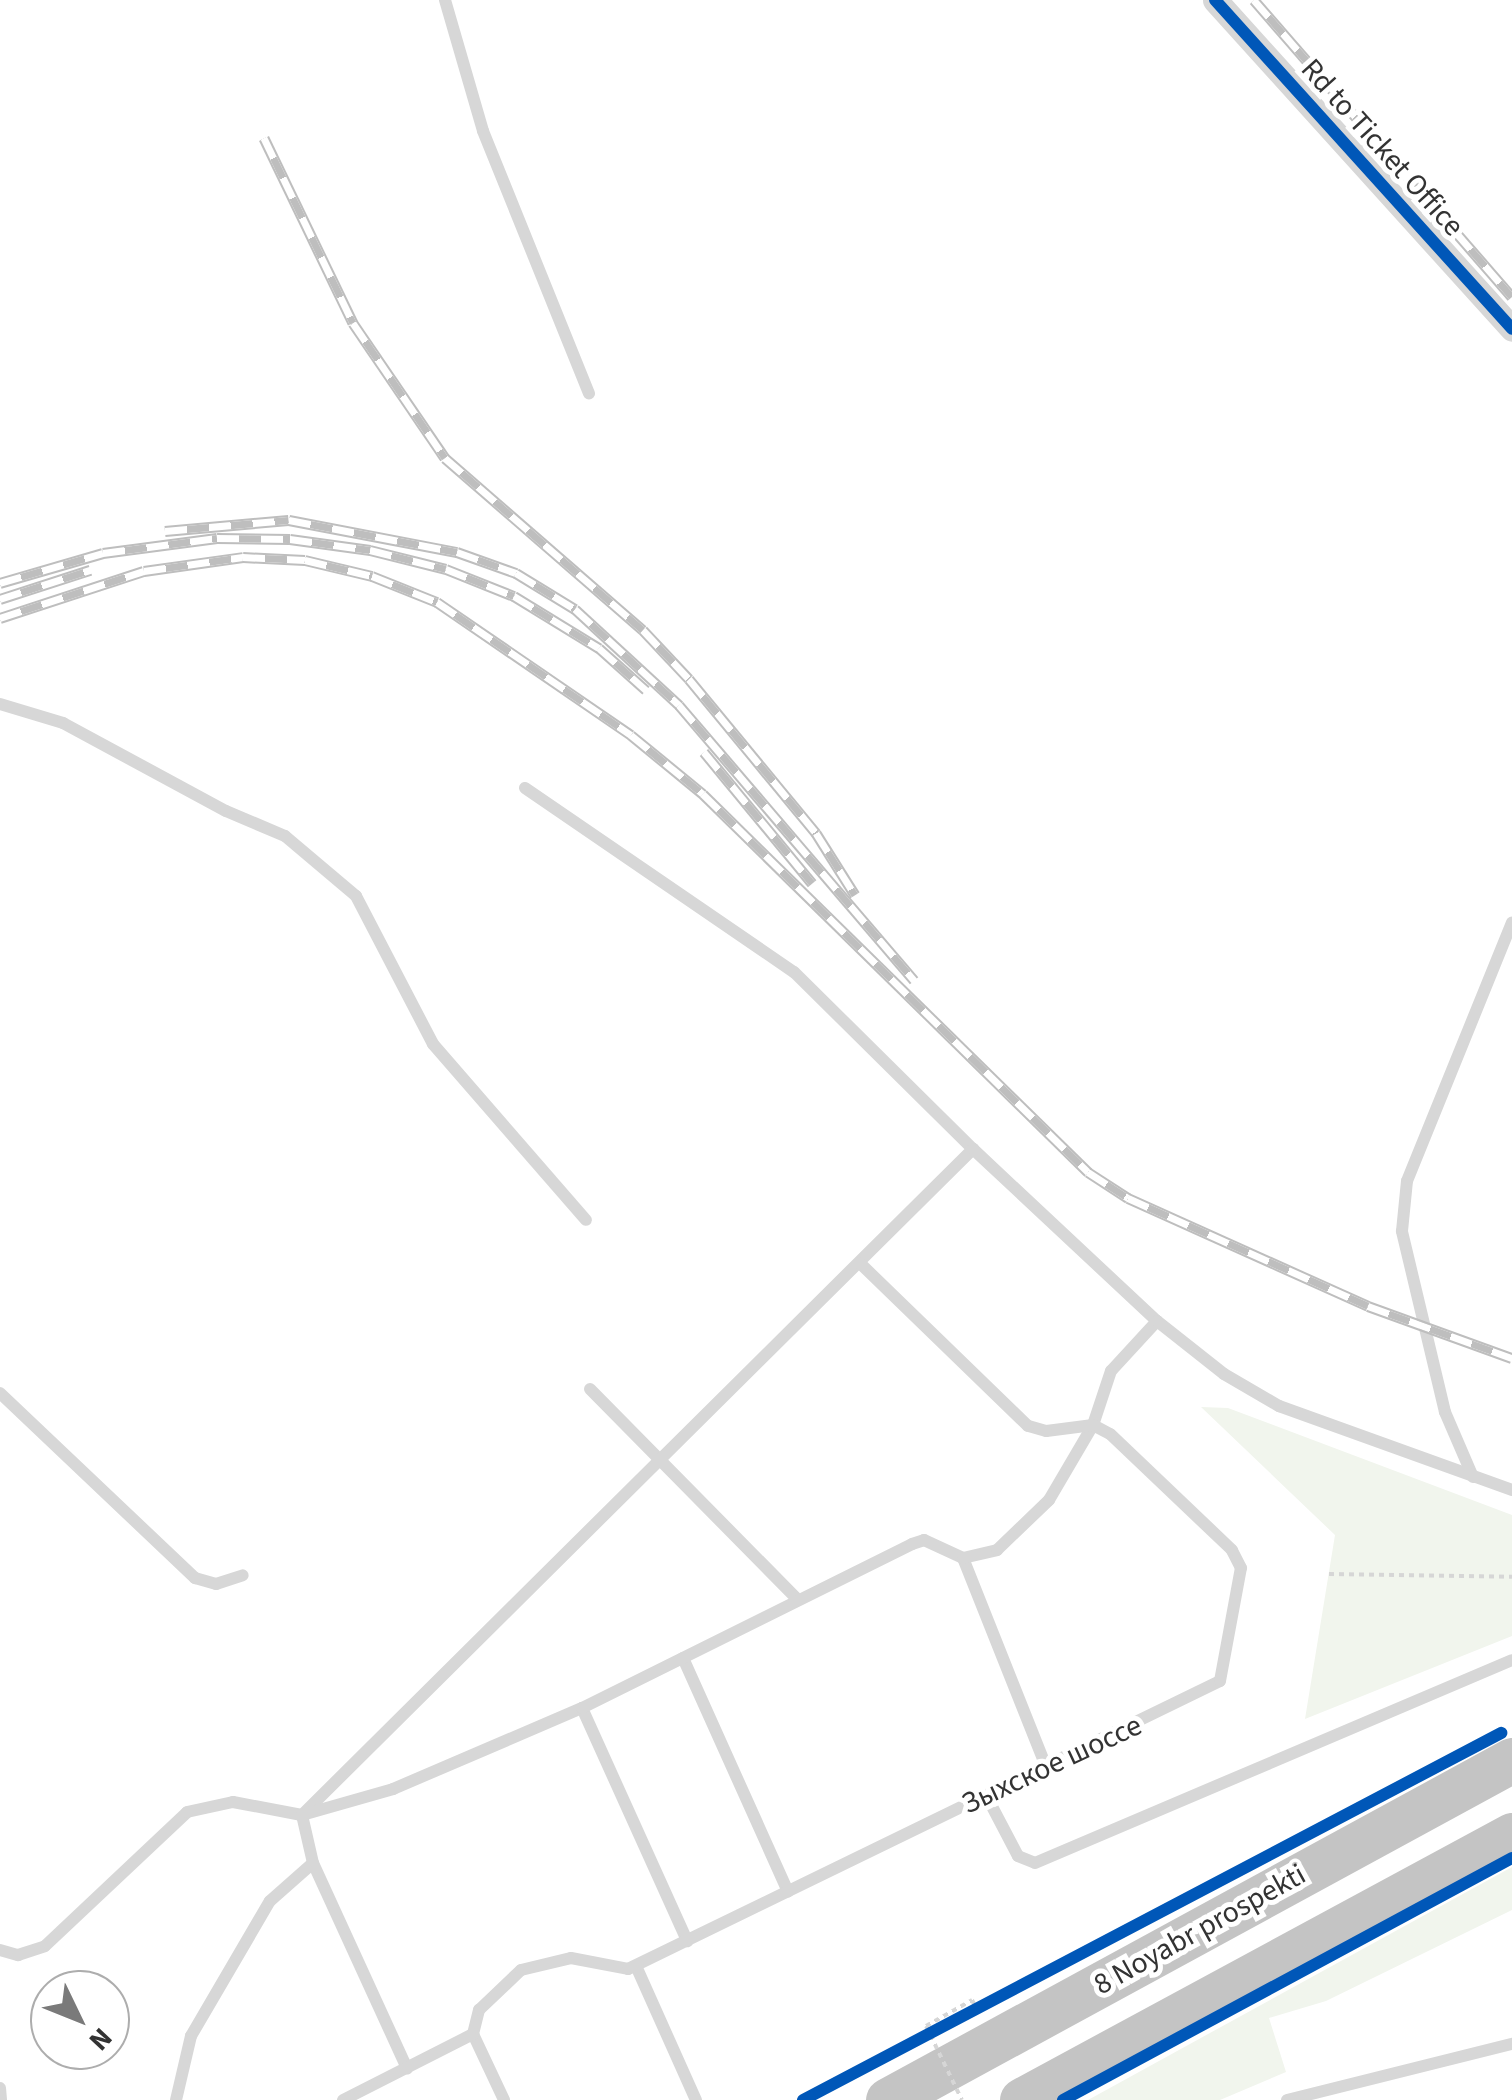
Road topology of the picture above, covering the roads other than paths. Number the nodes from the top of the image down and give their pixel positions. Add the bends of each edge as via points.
1 (446, 0) edge
2 (1215, 0) edge
3 (1512, 329) edge
4 (588, 393) dead end
5 (0, 704) edge
6 (525, 788) dead end
7 (1512, 923) edge
8 (973, 1150) junction
9 (586, 1220) dead end
10 (860, 1262) junction
11 (1157, 1321) junction
12 (590, 1389) dead end
13 (0, 1393) edge
14 (1092, 1424) junction
15 (661, 1462) junction
16 (1473, 1477) junction
17 (1512, 1490) edge
18 (964, 1558) junction
19 (243, 1575) dead end
20 (798, 1600) junction
21 (683, 1658) junction
22 (1512, 1660) edge
23 (582, 1708) junction
24 (1505, 1758) edge
25 (1046, 1767) junction
26 (986, 1795) junction
27 (302, 1815) junction
28 (1512, 1835) edge
29 (312, 1863) junction
30 (788, 1892) junction
31 (687, 1941) junction
32 (0, 1950) edge
33 (636, 1966) junction
34 (474, 2034) junction
35 (1512, 2044) edge
36 (407, 2068) junction
37 (0, 2088) edge
38 (1307, 2097) edge
39 (1, 2100) edge
40 (176, 2100) edge
41 (343, 2100) edge
42 (504, 2100) edge
43 (696, 2100) edge
44 (888, 2100) edge
45 (1022, 2100) edge
46 (1287, 2100) edge

1 - 4 lane via 483,131
2 - 3 street, Rd to Ticket Office
5 - 9 lane via 63,723 226,812 285,836 356,896 433,1044
6 - 8 lane via 794,972
7 - 16 lane via 1408,1180 1402,1230 1445,1412
8 - 10 lane
8 - 11 lane
10 - 14 lane via 1028,1426 1046,1431
10 - 15 lane
11 - 14 lane via 1111,1371
11 - 16 lane via 1224,1374 1280,1406
12 - 15 lane
13 - 19 lane via 195,1578 216,1584
14 - 18 lane via 1049,1500 997,1550
14 - 25 lane, Зыхское шоссе via 1232,1550 1241,1568 1220,1681
15 - 20 lane
15 - 27 lane
16 - 17 lane
18 - 20 lane via 924,1540
18 - 25 lane
20 - 21 lane
21 - 23 lane
21 - 30 lane
22 - 26 lane via 1035,1863 1018,1856
23 - 27 lane via 453,1768
23 - 31 lane
24 - 44 highway, 8 Noyabr prospekti
25 - 26 lane, Зыхское шоссе
26 - 30 lane, Зыхское шоссе
27 - 29 lane
27 - 32 lane via 233,1802 186,1812 45,1946 18,1955
28 - 45 highway
29 - 36 lane
29 - 40 lane via 270,1901 191,2036
30 - 31 lane, Зыхское шоссе
31 - 33 lane, Зыхское шоссе
33 - 34 lane via 616,1970 571,1958 521,1970 479,2010
33 - 43 lane
34 - 36 lane
34 - 42 lane
35 - 38 lane
36 - 41 lane
37 - 39 lane
38 - 46 lane

